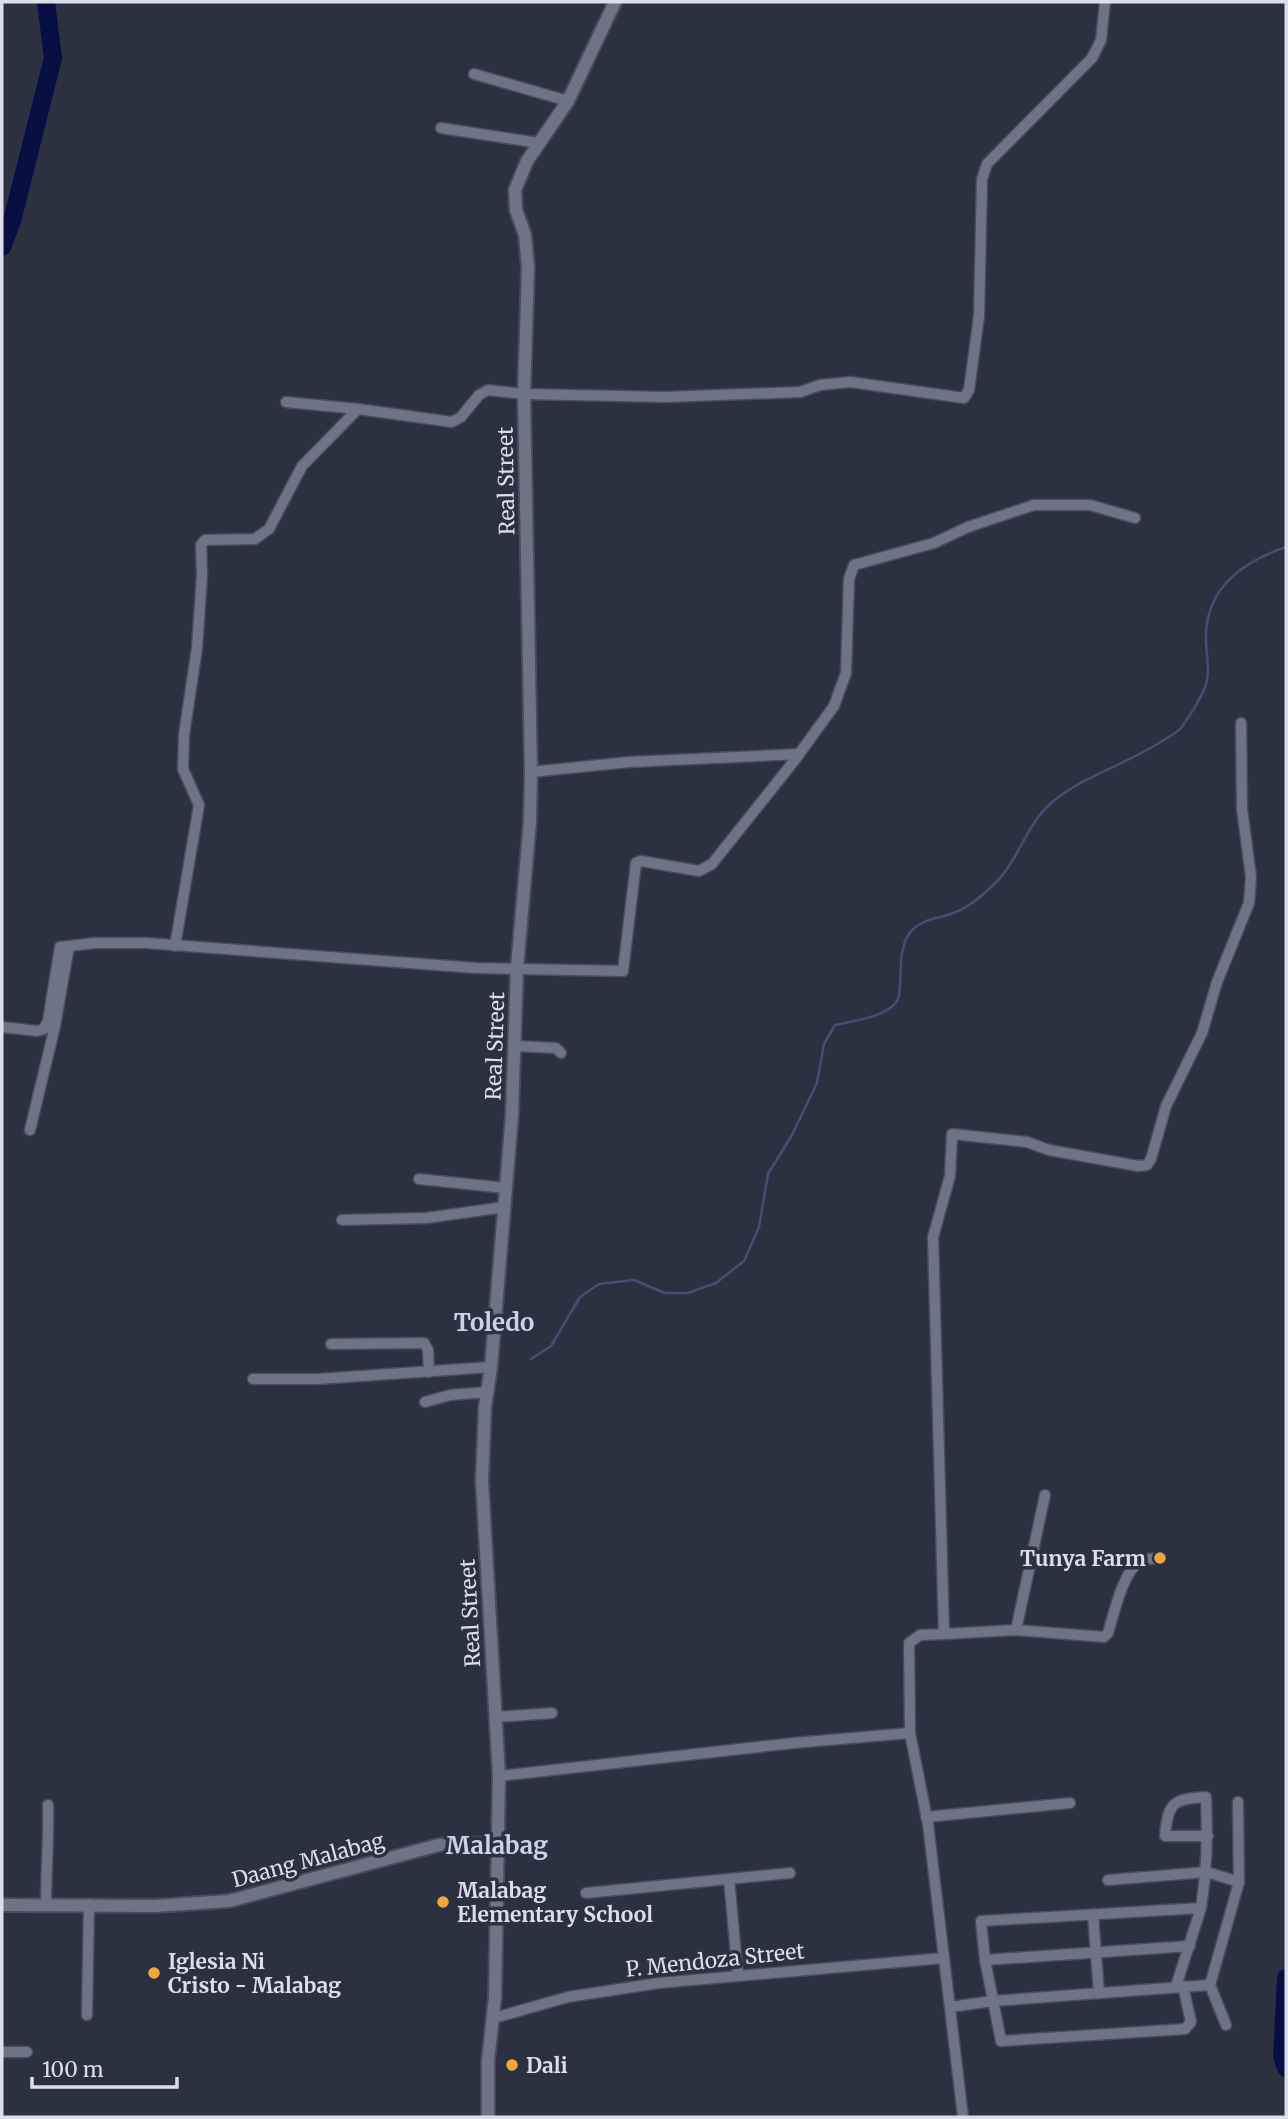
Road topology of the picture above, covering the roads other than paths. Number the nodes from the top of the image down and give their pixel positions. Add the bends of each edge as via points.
1 (615, 2) edge
2 (1105, 2) edge
3 (474, 74) dead end
4 (568, 101) junction
5 (440, 128) dead end
6 (539, 143) junction
7 (524, 394) junction
8 (286, 402) dead end
9 (358, 409) junction
10 (1135, 518) dead end
11 (1241, 723) dead end
12 (799, 754) junction
13 (531, 772) junction
14 (69, 946) junction
15 (174, 946) junction
16 (517, 968) junction
17 (2, 1027) edge
18 (515, 1046) junction
19 (561, 1053) dead end
20 (30, 1130) dead end
21 (419, 1179) dead end
22 (506, 1188) junction
23 (505, 1207) junction
24 (342, 1220) dead end
25 (331, 1344) dead end
26 (491, 1367) junction
27 (429, 1371) junction
28 (253, 1379) dead end
29 (487, 1392) junction
30 (425, 1402) dead end
31 (1045, 1495) dead end
32 (1158, 1558) dead end
33 (1016, 1630) junction
34 (944, 1634) junction
35 (552, 1713) dead end
36 (496, 1717) junction
37 (910, 1733) junction
38 (499, 1776) junction
39 (1238, 1802) dead end
40 (1070, 1803) dead end
41 (48, 1805) dead end
42 (926, 1817) junction
43 (1208, 1836) junction
44 (498, 1843) junction
45 (1207, 1872) junction
46 (790, 1874) dead end
47 (729, 1879) junction
48 (1108, 1880) dead end
49 (1239, 1882) junction
50 (586, 1893) dead end
51 (89, 1904) junction
52 (2, 1905) edge
53 (46, 1905) junction
54 (1201, 1908) junction
55 (1093, 1915) junction
56 (1190, 1946) junction
57 (1096, 1953) junction
58 (944, 1958) junction
59 (985, 1960) junction
60 (738, 1976) junction
61 (1210, 1985) junction
62 (1180, 1986) junction
63 (1099, 1993) junction
64 (993, 2001) junction
65 (950, 2007) junction
66 (87, 2015) dead end
67 (494, 2018) junction
68 (1226, 2025) dead end
69 (2, 2052) edge
70 (27, 2052) dead end
71 (488, 2117) edge
72 (962, 2117) edge

1 - 4 street, Real Street
2 - 7 street via 1101,40 1092,58 988,164 982,179 979,316 964,398 850,382 751,396
3 - 4 street
4 - 6 street, Real Street
5 - 6 street
6 - 7 street, Real Street via 515,190 528,268
7 - 9 street via 488,390 452,422
7 - 13 street, Real Street
8 - 9 street
9 - 15 street via 302,466 270,530 255,539 205,540 201,545 197,648 183,769 199,805
10 - 12 street via 1090,505 1034,505 934,543 854,565 849,579 846,673 834,706
11 - 34 street via 1241,809 1251,877 1249,903 1202,1034 1166,1106 1147,1166 1049,1150 1027,1142 952,1134 950,1176 933,1237
12 - 13 street
12 - 16 street via 712,864 699,871 636,863 623,971
13 - 16 street, Real Street
14 - 15 street
14 - 17 street via 60,947 44,1029
14 - 20 street
15 - 16 street
16 - 18 street, Real Street
18 - 19 street via 556,1048
18 - 22 street, Real Street
21 - 22 street
22 - 23 street, Real Street
23 - 24 street via 413,1219
23 - 26 street, Real Street
25 - 27 street via 424,1343
26 - 27 street
26 - 29 street, Real Street
27 - 28 street
29 - 30 street
29 - 36 street, Real Street via 482,1481
31 - 33 street
32 - 33 street via 1133,1567 1104,1637
33 - 34 street
34 - 37 street via 920,1635 909,1643
35 - 36 street
36 - 38 street, Real Street
37 - 38 street
37 - 42 street
38 - 44 street, Real Street
39 - 49 street
40 - 42 street
41 - 53 street
42 - 58 street
43 - 43 street via 1165,1836 1171,1807 1181,1799 1206,1797
43 - 45 street
44 - 51 street, Daang Malabag via 439,1845 242,1899 155,1906
44 - 67 street, Real Street
45 - 48 street
45 - 49 street
45 - 54 street
46 - 47 street
47 - 50 street
47 - 60 street
49 - 61 street
51 - 53 street, Daang Malabag
51 - 66 street
52 - 53 street, Daang Malabag
54 - 55 street
54 - 56 street
55 - 57 street
55 - 59 street via 981,1921
56 - 57 street
56 - 62 street
57 - 59 street
57 - 63 street
58 - 60 street, P. Mendoza Street
58 - 65 street
59 - 64 street
60 - 67 street, P. Mendoza Street via 568,1997
61 - 62 street
61 - 68 street
62 - 63 street
62 - 64 street via 1191,2022 1185,2029 1001,2041
63 - 64 street
64 - 65 street
65 - 72 street
67 - 71 street, Real Street
69 - 70 street

